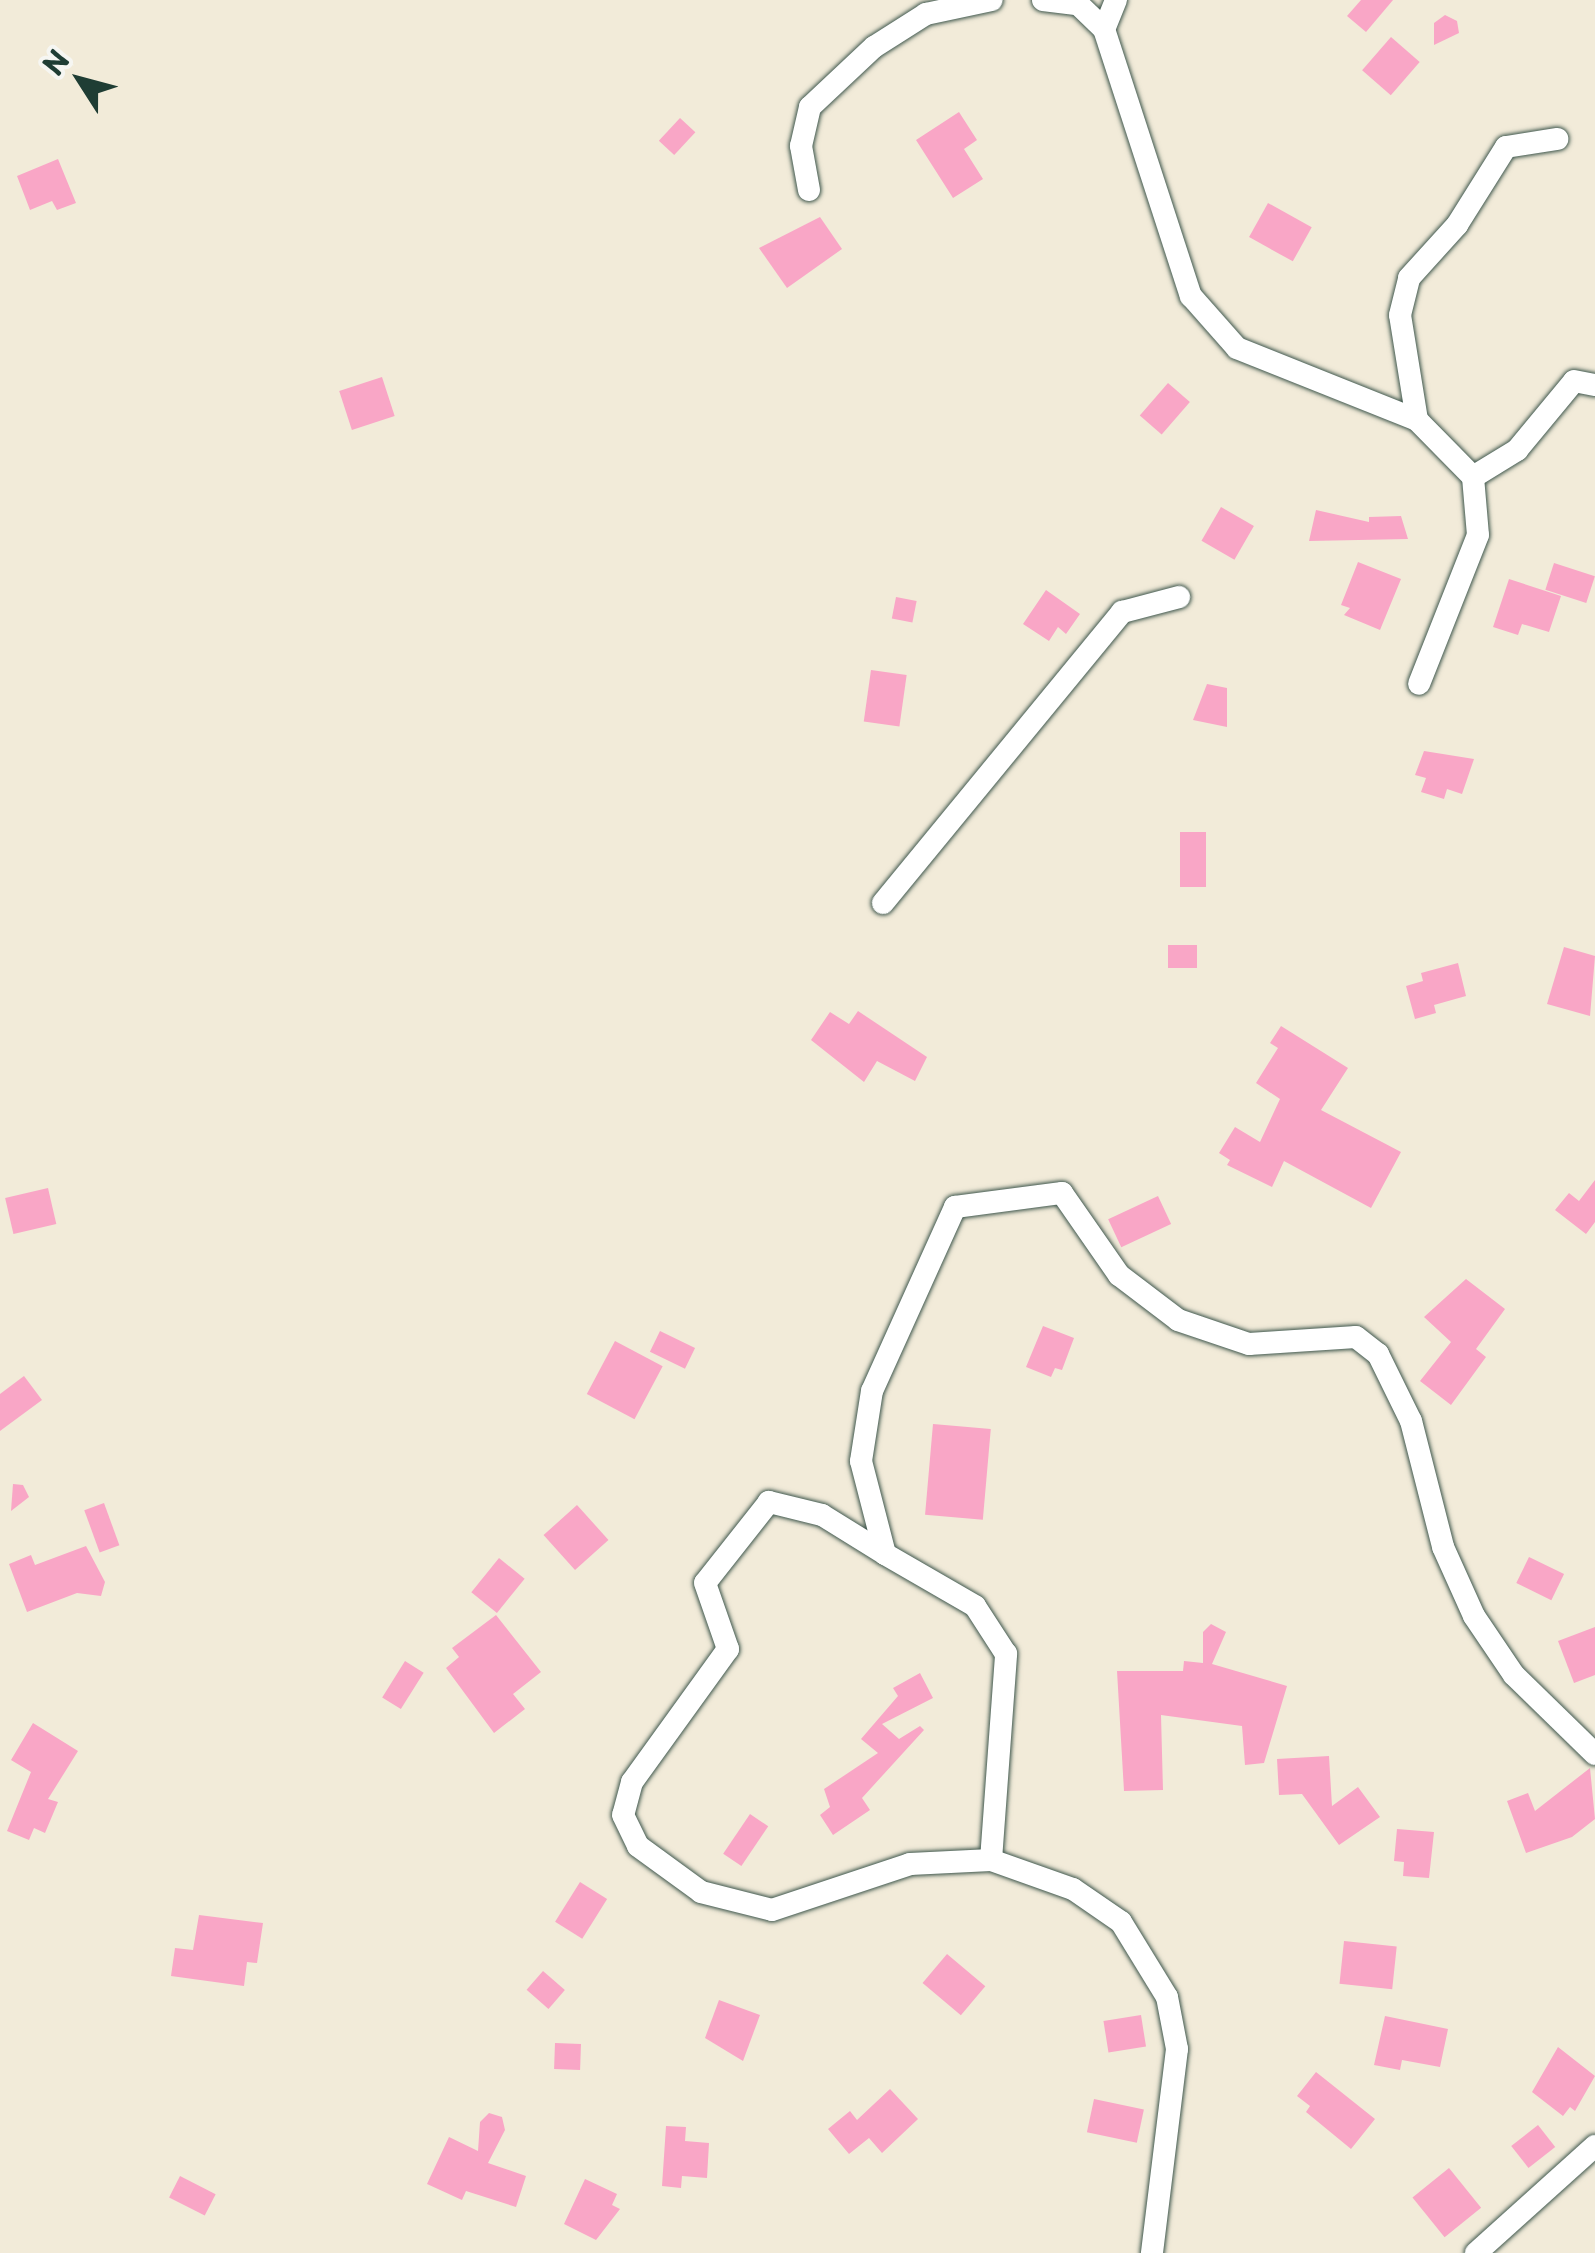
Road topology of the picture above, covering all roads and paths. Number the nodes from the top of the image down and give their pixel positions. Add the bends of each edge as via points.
1 (992, 0) edge
2 (1043, 0) edge
3 (1116, 0) edge
4 (1104, 29) junction
5 (1557, 139) dead end
6 (808, 190) dead end
7 (1595, 386) edge
8 (1417, 420) junction
9 (1474, 477) junction
10 (1179, 598) dead end
11 (1419, 684) dead end
12 (882, 903) dead end
13 (885, 1554) junction
14 (1595, 1754) edge
15 (991, 1860) junction
16 (1595, 2146) edge
17 (1152, 2253) edge
18 (1476, 2253) edge

1 - 6 street via 926,14 874,47 810,108 801,146
2 - 4 street via 1078,4
3 - 4 street
4 - 8 street via 1191,296 1236,348
5 - 8 street via 1506,148 1457,226 1409,278 1400,314
7 - 9 street via 1574,380 1517,450
8 - 9 street
9 - 11 street via 1478,535
10 - 12 street via 1122,612
13 - 14 street via 861,1461 872,1390 955,1207 1062,1193 1119,1275 1178,1320 1249,1344 1356,1337 1378,1354 1411,1421 1443,1546 1474,1616 1514,1675
13 - 15 street via 975,1606 1006,1654
13 - 15 street via 822,1515 768,1502 706,1583 728,1648 632,1782 623,1815 638,1846 701,1892 772,1910 910,1864
15 - 17 street via 1073,1889 1122,1922 1167,1997 1176,2048
16 - 18 street

